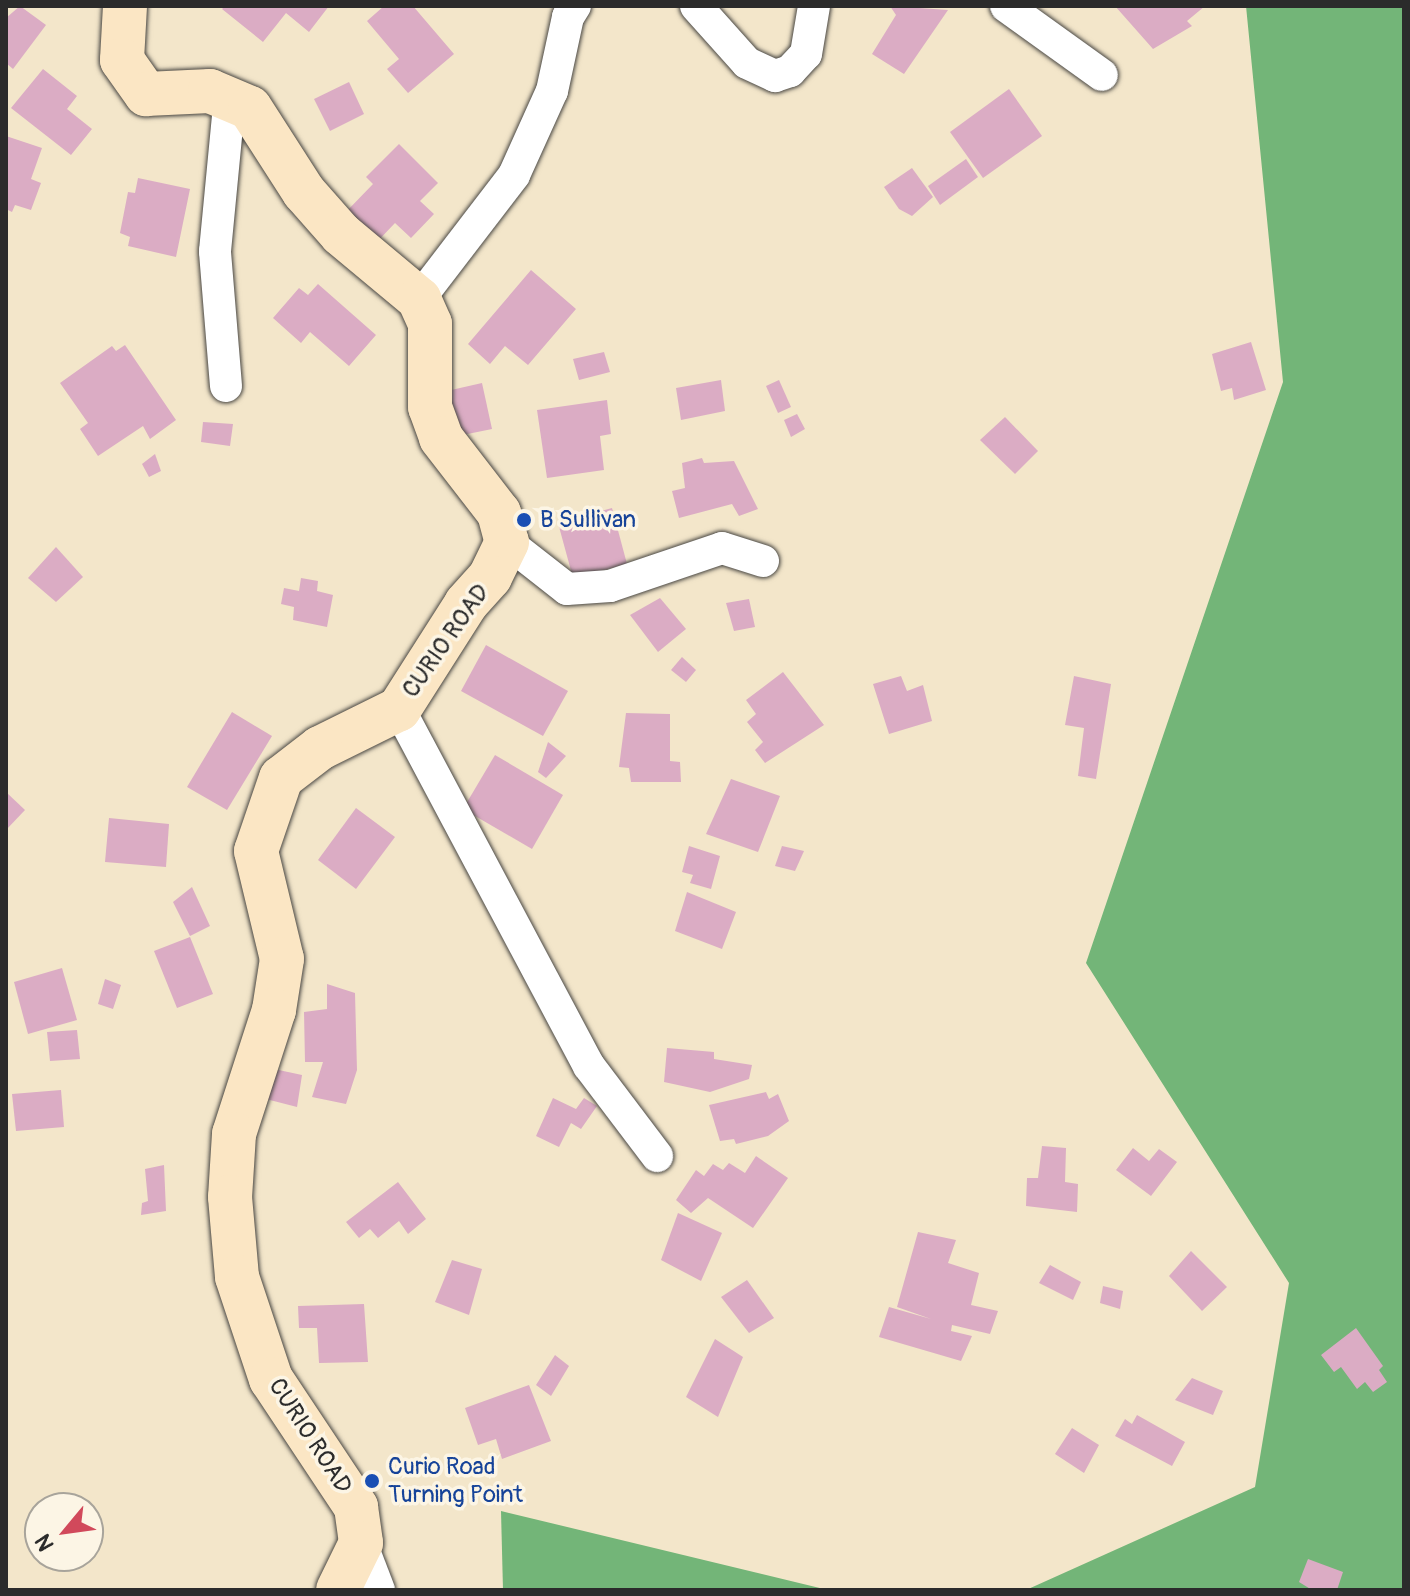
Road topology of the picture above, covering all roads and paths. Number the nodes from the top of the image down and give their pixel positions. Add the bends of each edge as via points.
1 (125, 6) edge
2 (575, 6) edge
3 (696, 6) edge
4 (814, 6) edge
5 (1006, 6) edge
6 (1102, 75) dead end
7 (230, 95) junction
8 (419, 299) junction
9 (226, 386) dead end
10 (507, 542) junction
11 (763, 561) dead end
12 (399, 709) junction
13 (657, 1156) dead end
14 (361, 1543) junction
15 (338, 1590) edge
16 (379, 1590) edge

1 - 7 main road via 122,60 146,94
2 - 8 street via 552,91 514,175
3 - 4 street via 747,63 775,76 790,71 806,54
5 - 6 street
7 - 8 main road via 250,108 304,192 341,234
7 - 9 street via 215,251
8 - 10 main road via 430,324 430,407 441,438 499,513
10 - 11 street via 567,589 610,586 722,548
10 - 12 main road, CURIO ROAD via 490,577 466,604
12 - 13 street via 589,1066
12 - 14 main road, CURIO ROAD via 320,748 281,778 268,807 256,851 282,959 274,1010 234,1134 230,1197 237,1277 271,1379 356,1507
14 - 15 main road
14 - 16 street

